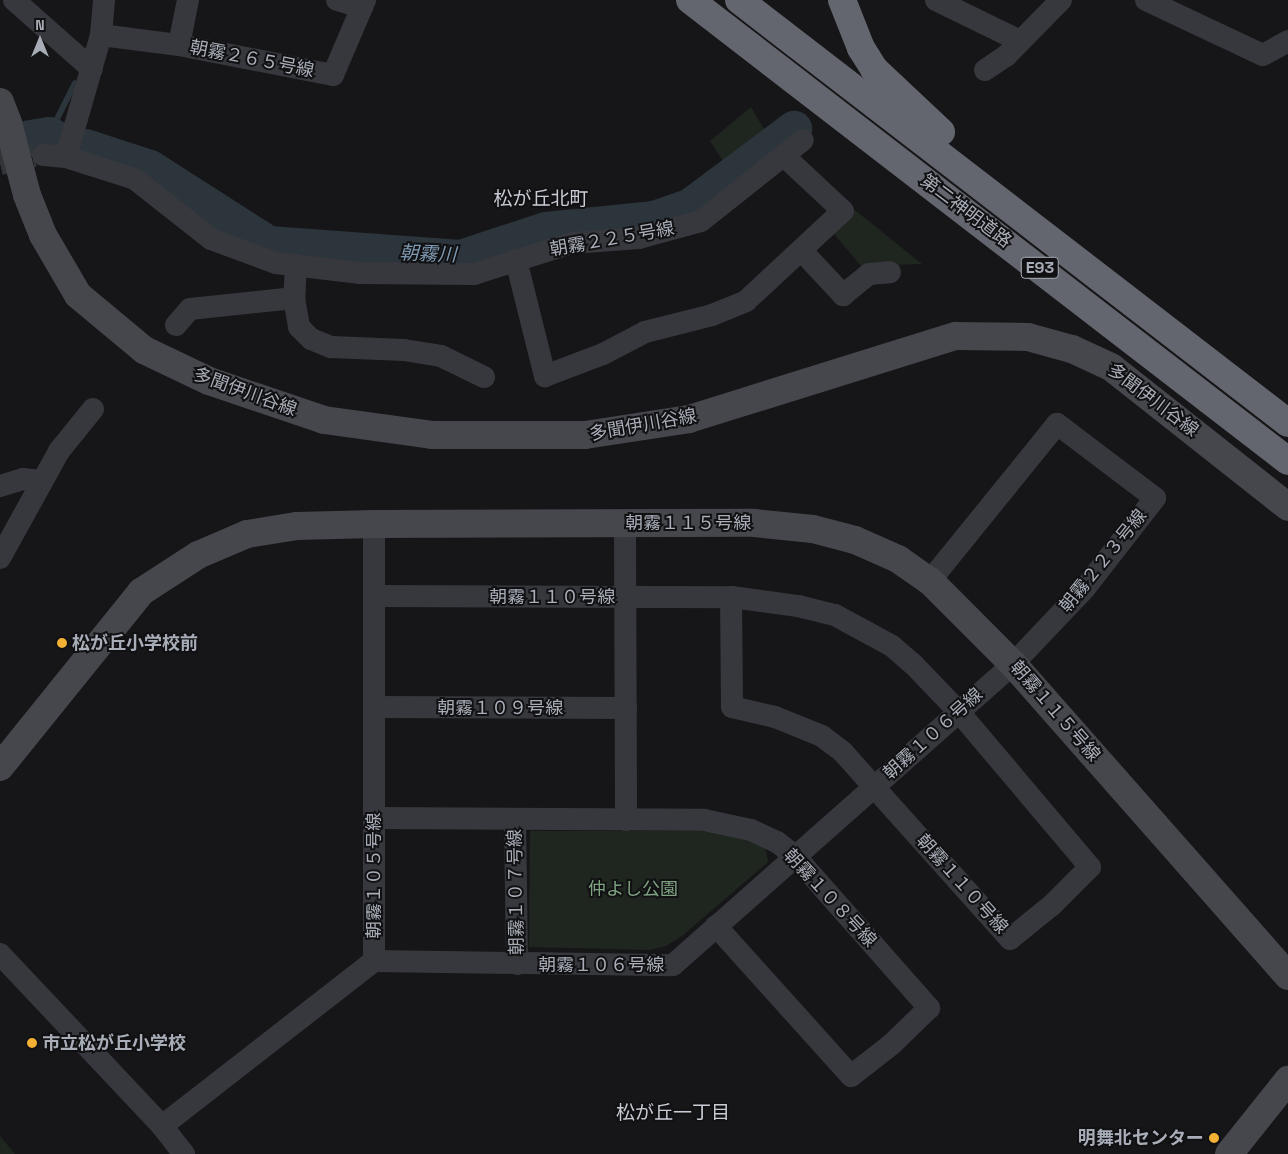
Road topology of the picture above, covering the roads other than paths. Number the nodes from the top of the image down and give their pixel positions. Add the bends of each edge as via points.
1 (14, 0) edge
2 (104, 0) edge
3 (188, 0) edge
4 (337, 0) edge
5 (683, 0) edge
6 (690, 0) edge
7 (740, 0) edge
8 (842, 0) edge
9 (936, 0) edge
10 (1061, 0) edge
11 (1146, 0) edge
12 (363, 3) edge
13 (102, 35) junction
14 (1020, 41) junction
15 (1288, 41) edge
16 (179, 45) junction
17 (92, 69) junction
18 (985, 70) dead end
19 (789, 78) junction
20 (4, 112) edge
21 (802, 140) dead end
22 (43, 155) tunnel mouth
23 (784, 156) junction
24 (66, 157) junction
25 (976, 180) junction
26 (801, 250) junction
27 (516, 260) junction
28 (296, 265) junction
29 (890, 272) dead end
30 (294, 298) junction
31 (176, 326) dead end
32 (484, 377) dead end
33 (93, 410) dead end
34 (1288, 423) edge
35 (1288, 461) edge
36 (42, 481) junction
37 (0, 486) edge
38 (1288, 506) edge
39 (625, 522) junction
40 (374, 524) junction
41 (0, 558) edge
42 (930, 581) junction
43 (374, 596) junction
44 (626, 598) junction
45 (731, 598) junction
46 (1013, 664) junction
47 (374, 707) junction
48 (626, 708) junction
49 (959, 712) junction
50 (0, 765) edge
51 (875, 786) junction
52 (374, 818) junction
53 (515, 819) junction
54 (626, 820) junction
55 (795, 856) junction
56 (716, 926) junction
57 (0, 954) edge
58 (374, 961) junction
59 (517, 964) junction
60 (1288, 976) edge
61 (1288, 1080) edge
62 (1288, 1108) edge
63 (162, 1126) junction
64 (184, 1154) edge
65 (1229, 1154) edge
66 (1252, 1154) edge

1 - 17 street
2 - 13 street
3 - 16 street, 朝霧２６５号線
4 - 12 street
5 - 19 highway
6 - 19 highway, 第二神明道路 / E93
7 - 25 highway, 第二神明道路 / E93
8 - 25 highway via 861,48 874,69 943,134
9 - 14 street
10 - 14 street
11 - 15 street via 1263,56
12 - 16 street, 朝霧２６５号線 via 333,75
13 - 16 street, 朝霧２６５号線
13 - 17 street
14 - 18 street
17 - 24 street
19 - 35 highway, 第二神明道路 / E93
20 - 38 street, 多聞伊川谷線, bridge via 27,195 44,235 78,295 144,350 209,382 324,420 432,436 585,435 689,419 956,336 1028,337 1072,349 1111,367
21 - 23 street, 朝霧２２５号線
22 - 24 street, 朝霧２２５号線
23 - 26 street via 844,211
23 - 27 street, 朝霧２２５号線 via 701,221 639,238 572,243
24 - 28 street, 朝霧２２５号線 via 135,179 211,239 276,263
25 - 34 highway, 第二神明道路 / E93
26 - 27 street via 746,302 712,315 645,332 603,354 545,376
26 - 29 street via 843,295 869,274
27 - 28 street, 朝霧２２５号線 via 474,274 360,273
28 - 30 street
30 - 31 street via 190,309
30 - 32 street via 299,328 311,339 331,347 404,350 441,356
33 - 36 street via 59,451
36 - 37 street via 23,479
36 - 41 street
39 - 40 street, 朝霧１１５号線
39 - 42 street, 朝霧１１５号線 via 754,523 812,529 856,540 898,559
39 - 44 street
40 - 43 street, 朝霧１０５号線
40 - 50 street, 朝霧１１５号線 via 297,526 247,534 198,555 141,592
42 - 46 street, 朝霧１１５号線
42 - 46 street, 朝霧２２３号線 via 1056,424 1155,498 1085,588
43 - 44 street, 朝霧１１０号線
43 - 47 street, 朝霧１０５号線
44 - 45 street, 朝霧１１０号線
44 - 48 street
45 - 49 street, 朝霧１１０号線 via 798,606 835,615 892,646
45 - 51 street, 朝霧１１０号線 via 732,707 775,717 822,736 843,752
46 - 49 street, 朝霧１０６号線
46 - 60 street, 朝霧１１５号線
47 - 48 street, 朝霧１０９号線
47 - 52 street, 朝霧１０５号線
48 - 54 street
49 - 51 street, 朝霧１０６号線
49 - 51 street, 朝霧１１０号線 via 1090,867 1052,905 1010,939
51 - 55 street, 朝霧１０６号線
52 - 53 street, 朝霧１０８号線
52 - 58 street, 朝霧１０５号線
53 - 54 street, 朝霧１０８号線
53 - 59 street, 朝霧１０７号線
54 - 55 street, 朝霧１０８号線 via 704,820 751,830 777,842
55 - 56 street, 朝霧１０６号線
55 - 56 street, 朝霧１０８号線 via 929,1008 892,1044 851,1076
56 - 59 street, 朝霧１０６号線 via 673,965
57 - 63 street
58 - 59 street, 朝霧１０６号線
58 - 63 street, 朝霧１０５号線
61 - 65 street
62 - 66 street
63 - 64 street

